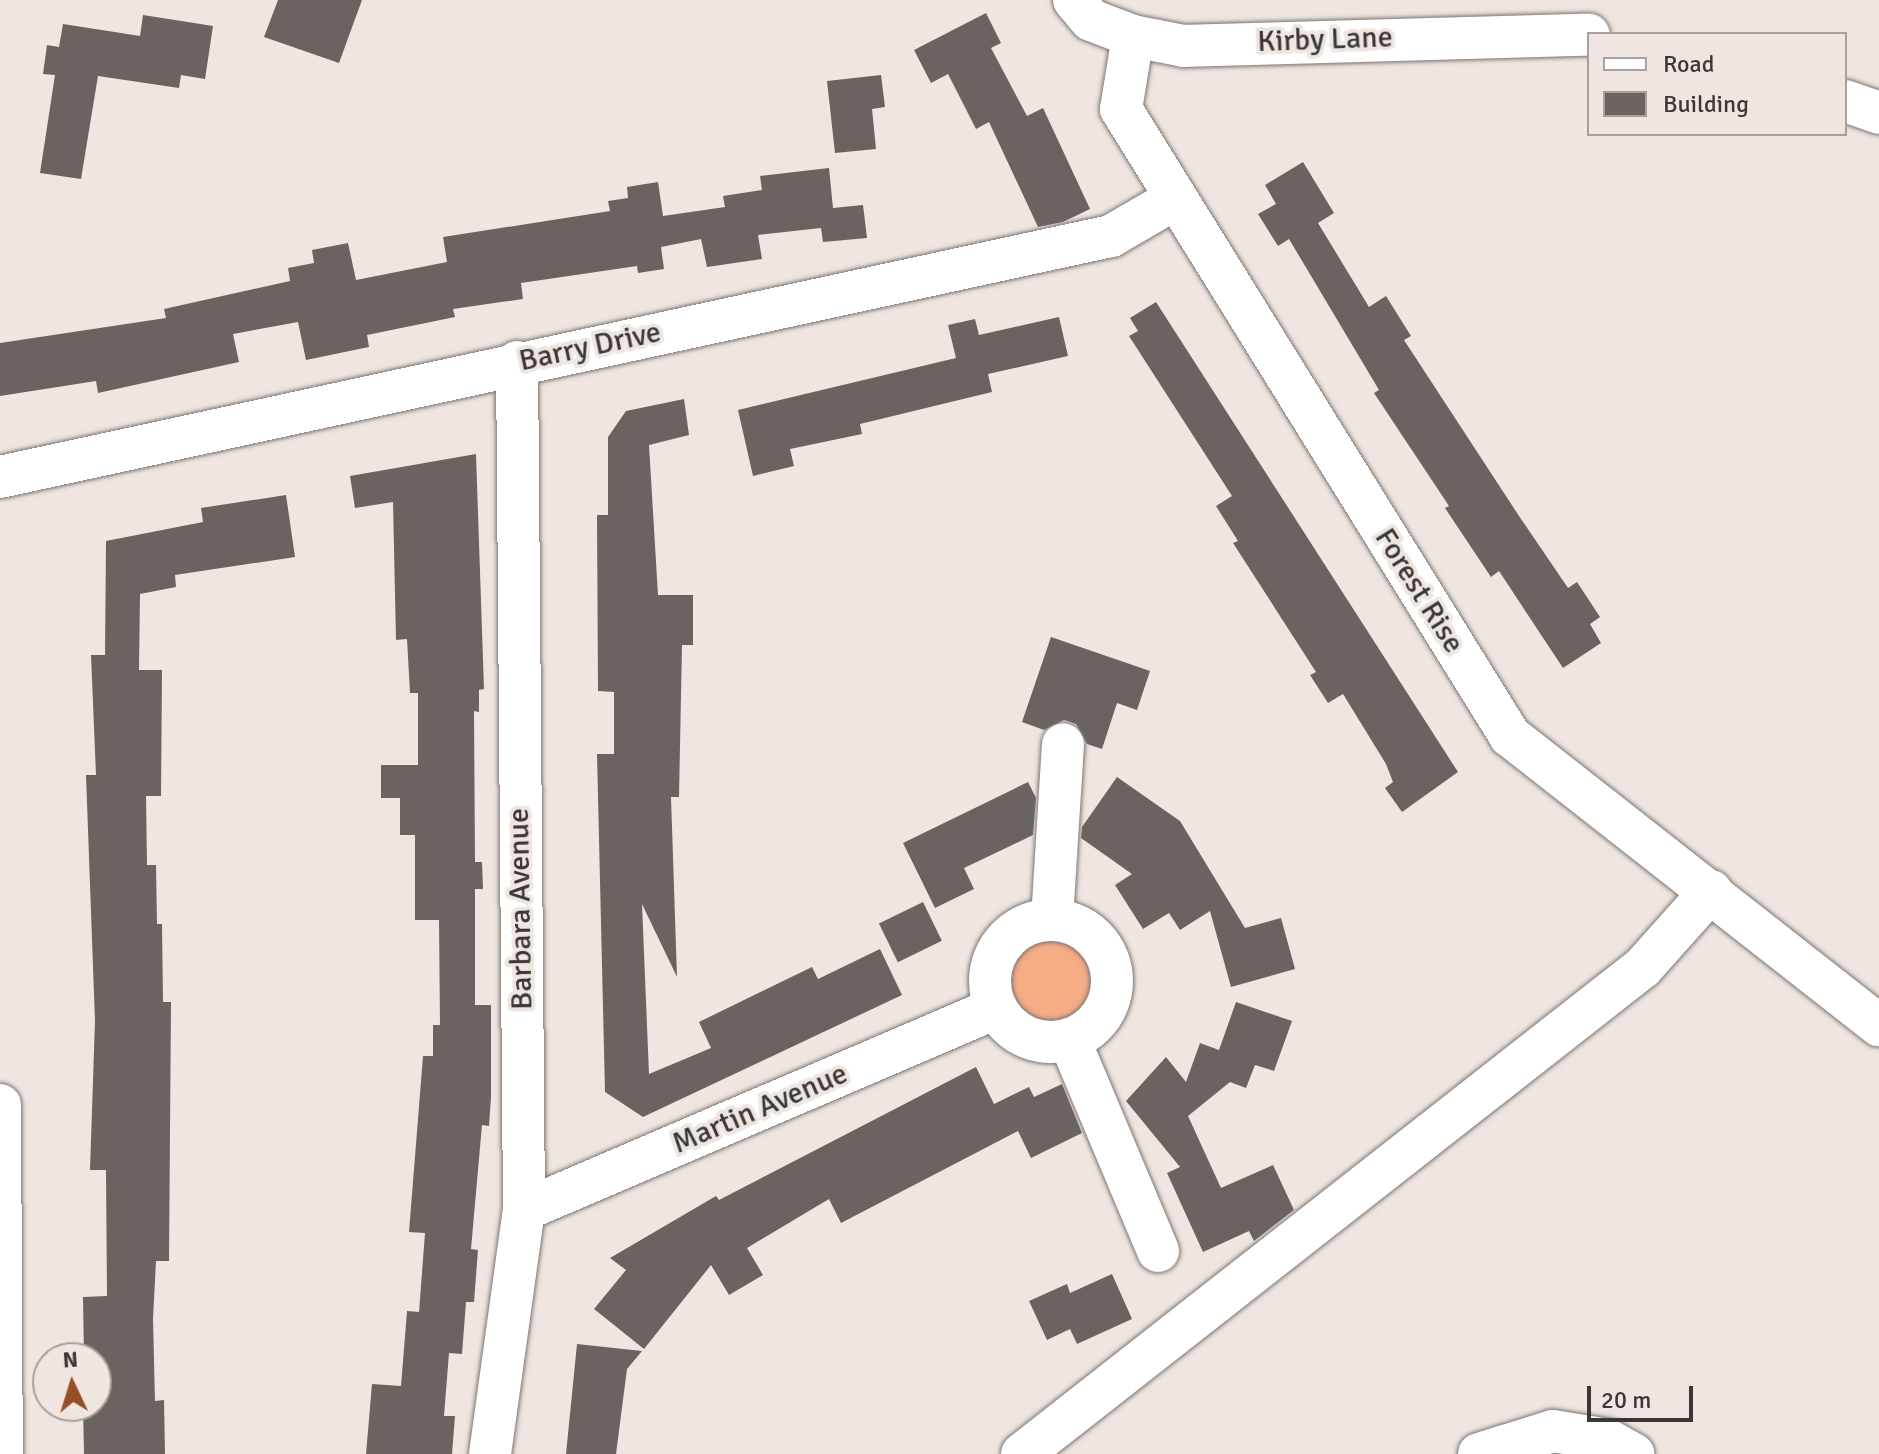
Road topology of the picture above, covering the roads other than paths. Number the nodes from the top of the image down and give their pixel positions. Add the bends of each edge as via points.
1 (1074, 0) edge
2 (1587, 35) edge
3 (1133, 36) junction
4 (1847, 102) edge
5 (1879, 113) edge
6 (1173, 200) junction
7 (517, 362) junction
8 (0, 477) edge
9 (1063, 744) dead end
10 (1711, 891) junction
11 (1052, 919) junction
12 (996, 1008) junction
13 (1879, 1025) edge
14 (1069, 1039) junction
15 (0, 1105) edge
16 (524, 1210) junction
17 (1158, 1251) dead end
18 (2, 1454) edge
19 (490, 1454) edge
20 (1022, 1454) edge
21 (1479, 1454) edge
22 (1633, 1454) edge

1 - 3 street, Kirby Lane via 1091,20
2 - 3 street, Kirby Lane via 1184,46
3 - 6 street, Forest Rise via 1121,109
4 - 5 street
6 - 7 street, Barry Drive via 1111,236
6 - 10 street, Forest Rise via 1510,736
7 - 8 street, Barry Drive
7 - 16 street, Barbara Avenue
9 - 11 street
10 - 13 street, Forest Rise
10 - 20 street via 1643,967
11 - 12 street via 1031,923 999,948 991,967
11 - 14 street via 1090,933 1111,968 1107,1007 1096,1023
12 - 14 street via 1023,1036 1042,1042
12 - 16 street, Martin Avenue
14 - 17 street
15 - 18 street
16 - 19 street, Barbara Avenue
21 - 22 street via 1553,1431 1608,1440

